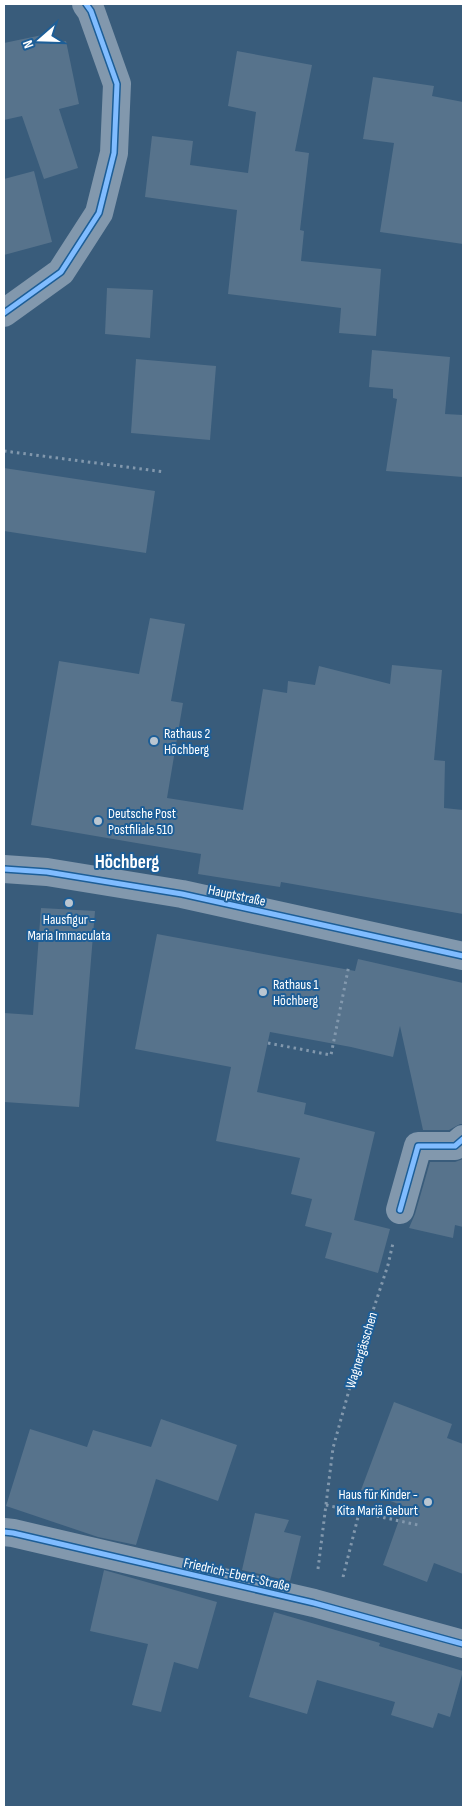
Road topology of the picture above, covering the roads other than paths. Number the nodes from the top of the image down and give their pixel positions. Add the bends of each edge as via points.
1 (86, 4) edge
2 (4, 313) edge
3 (4, 869) edge
4 (462, 954) edge
5 (463, 1139) edge
6 (400, 1210) road end
7 (4, 1532) edge
8 (463, 1644) edge

1 - 2 street via 117,84 114,154 99,213 61,272
3 - 4 street, Hauptstraße via 47,872 172,892
5 - 6 street via 455,1146 418,1146
7 - 8 street, Friedrich-Ebert-Straße via 325,1606

